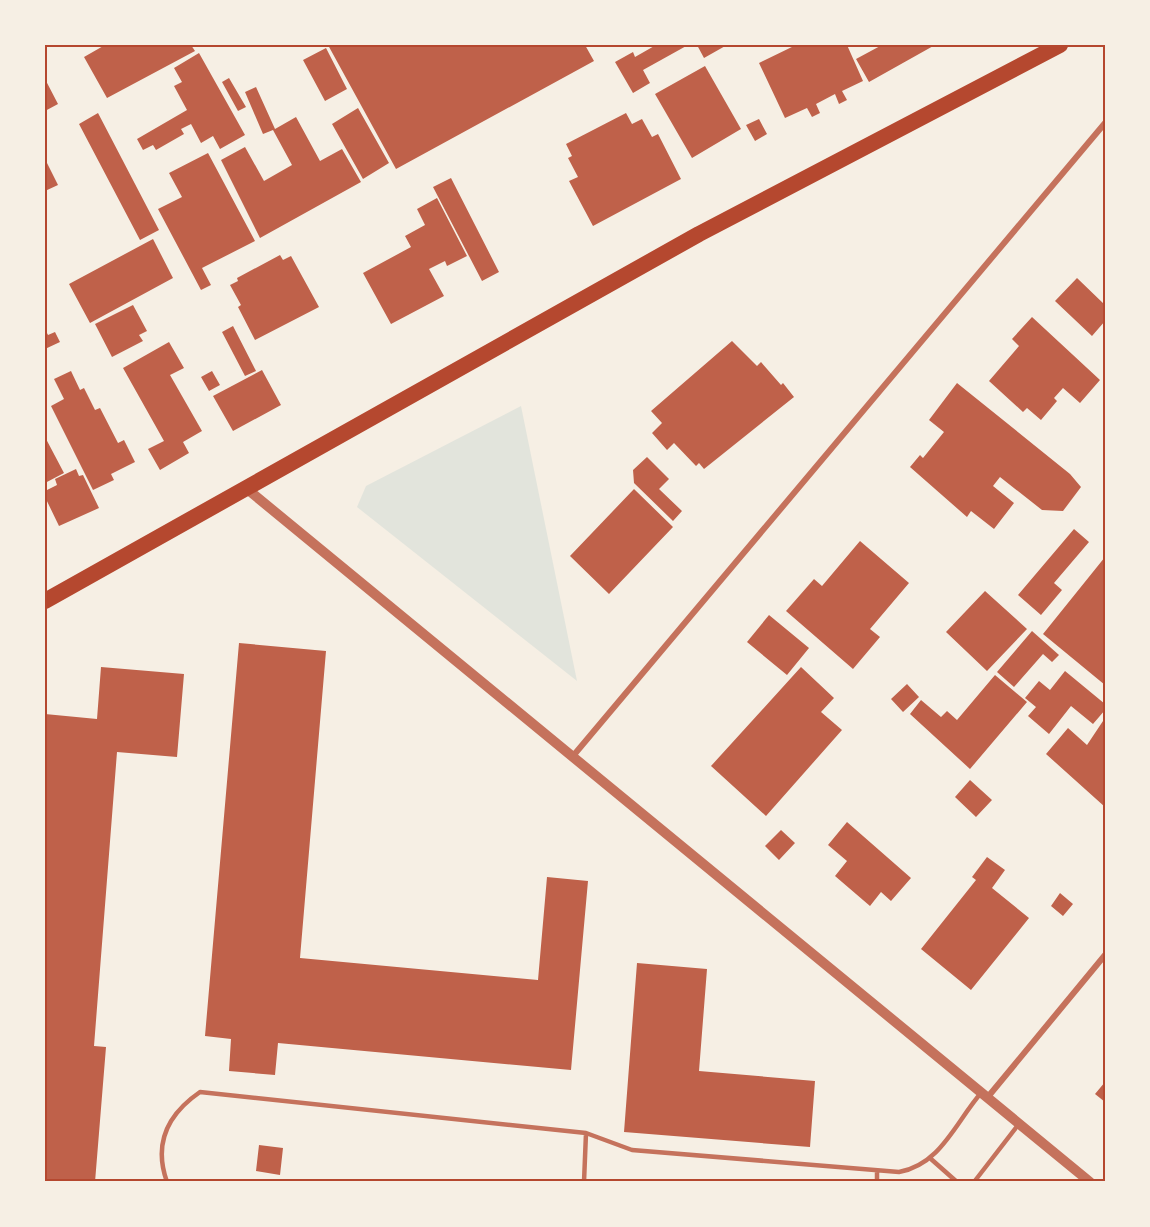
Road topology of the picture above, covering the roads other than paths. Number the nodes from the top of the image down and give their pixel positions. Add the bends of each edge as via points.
1 (1060, 45) edge
2 (1105, 123) edge
3 (247, 489) junction
4 (45, 602) edge
5 (573, 756) junction
6 (1105, 955) edge
7 (984, 1095) junction
8 (1019, 1124) junction
9 (586, 1133) junction
10 (931, 1160) junction
11 (876, 1172) junction
12 (167, 1182) edge
13 (584, 1182) edge
14 (877, 1182) edge
15 (957, 1182) edge
16 (974, 1182) edge
17 (1090, 1182) edge

1 - 3 highway via 699,234
2 - 5 street
3 - 4 highway
3 - 5 street
5 - 7 street
6 - 7 street
7 - 8 street
7 - 10 lane
8 - 16 lane
8 - 17 street
9 - 11 lane via 632,1150
9 - 12 lane via 200,1092 181,1105 169,1122 162,1144
9 - 13 lane
10 - 11 lane via 915,1169
10 - 15 lane
11 - 14 lane

